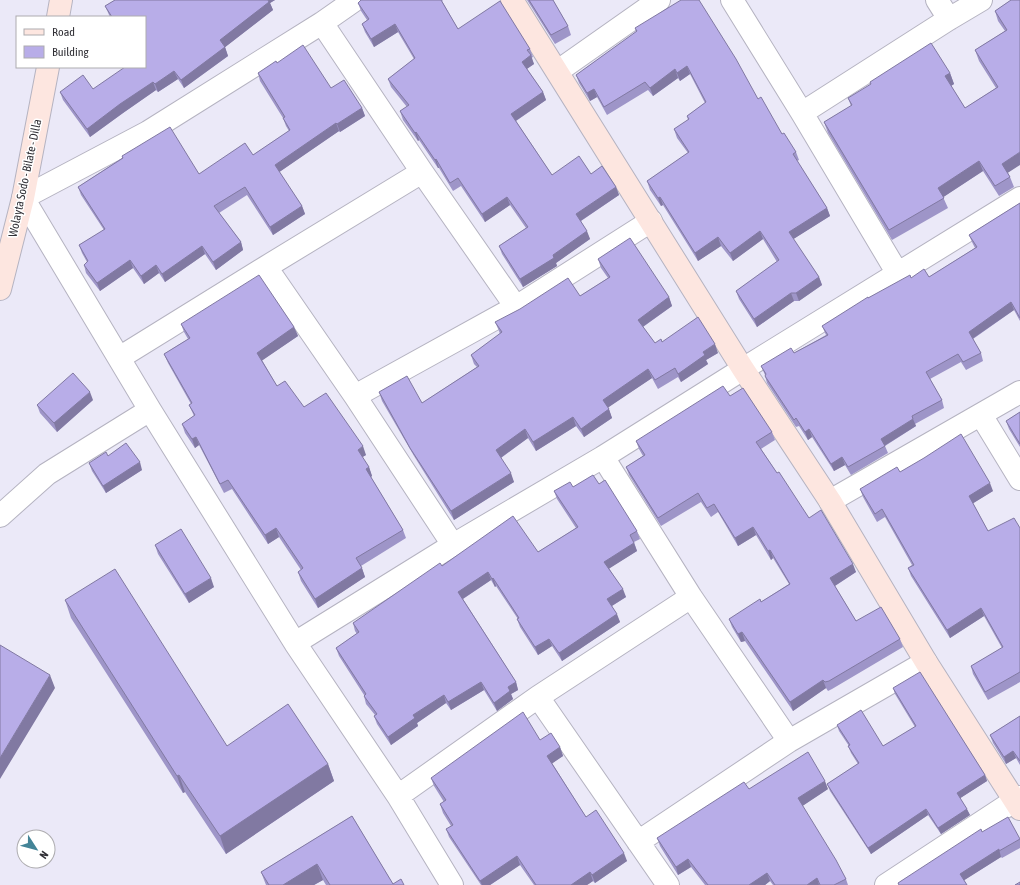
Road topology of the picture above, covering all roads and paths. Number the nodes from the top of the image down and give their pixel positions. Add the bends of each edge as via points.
1 (61, 0) edge
2 (356, 0) edge
3 (512, 0) edge
4 (659, 0) edge
5 (732, 0) edge
6 (937, 0) edge
7 (981, 0) edge
8 (58, 16) edge
9 (948, 19) junction
10 (322, 23) junction
11 (48, 68) edge
12 (558, 71) junction
13 (802, 113) junction
14 (422, 172) junction
15 (23, 198) junction
16 (1020, 198) edge
17 (651, 221) junction
18 (266, 267) junction
19 (898, 274) junction
20 (0, 289) edge
21 (516, 307) junction
22 (119, 358) junction
23 (742, 369) junction
24 (1020, 392) edge
25 (355, 396) junction
26 (150, 410) junction
27 (981, 415) junction
28 (603, 457) junction
29 (1020, 479) edge
30 (830, 501) junction
31 (0, 516) edge
32 (454, 545) junction
33 (692, 597) junction
34 (294, 643) junction
35 (926, 662) junction
36 (538, 697) junction
37 (789, 741) junction
38 (398, 796) junction
39 (1018, 802) edge
40 (638, 842) junction
41 (452, 885) edge
42 (668, 885) edge
43 (886, 885) edge

1 - 8 main road
2 - 10 street
3 - 12 main road
4 - 12 street
5 - 13 street
6 - 9 street
7 - 9 street
9 - 13 street
10 - 14 street
10 - 15 street via 148,132
11 - 15 main road, Wolayta Sodo - Bilate - Dilla
12 - 17 main road
13 - 19 street
14 - 18 street
14 - 21 street
15 - 20 main road, Wolayta Sodo - Bilate - Dilla
15 - 22 street
16 - 19 street
17 - 21 street
17 - 23 main road
18 - 22 street
18 - 25 street
19 - 23 street
21 - 25 street
22 - 26 street
23 - 28 street
23 - 30 main road
24 - 27 street
25 - 32 street
26 - 31 street via 47,474
26 - 34 street
27 - 29 street
27 - 30 street
28 - 32 street
28 - 33 street
30 - 35 main road
32 - 34 street
33 - 36 street
33 - 37 street
34 - 38 street
35 - 37 street
35 - 39 main road
36 - 38 street
36 - 40 street
37 - 40 street
38 - 41 street
39 - 43 street
40 - 42 street

